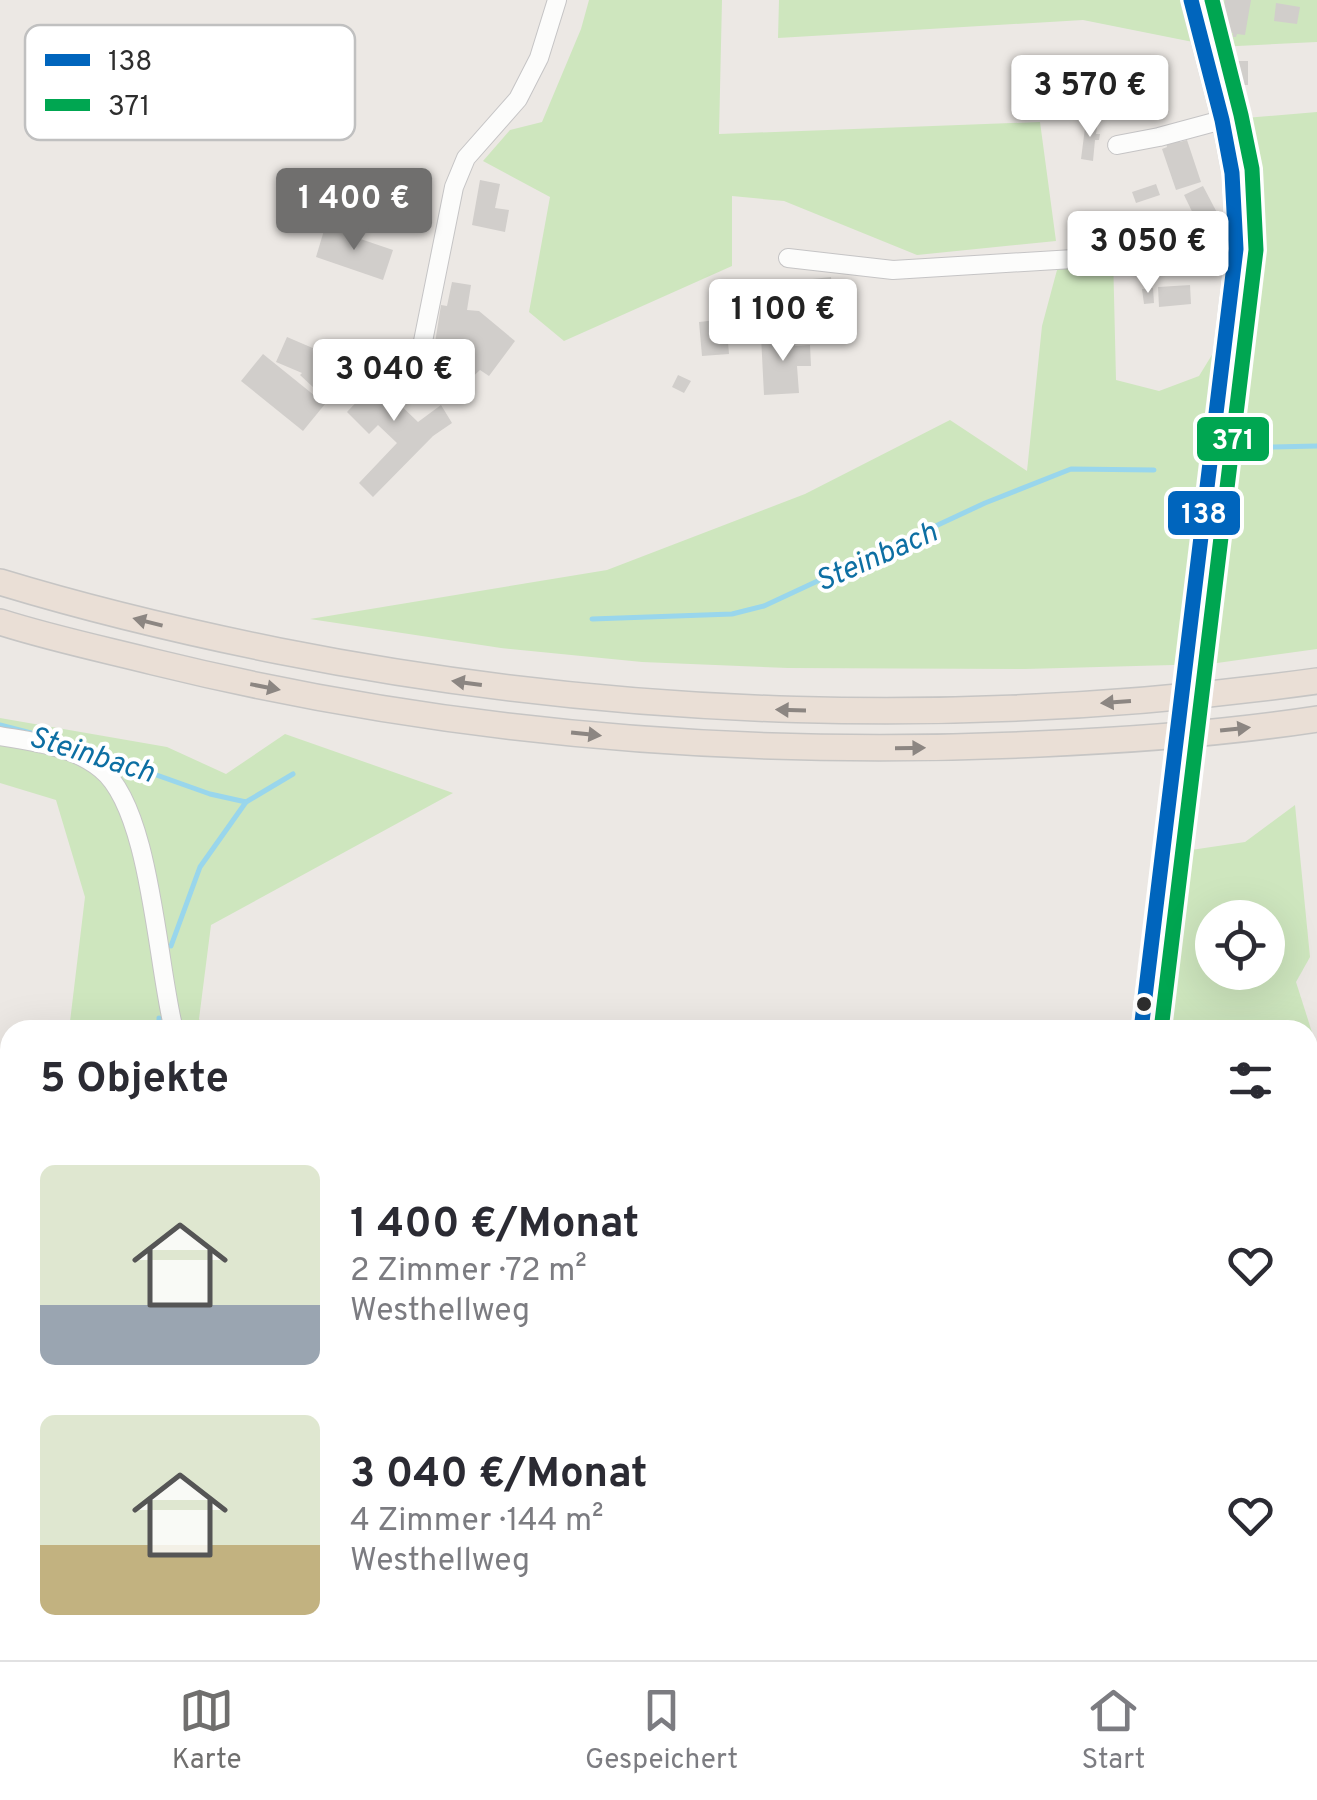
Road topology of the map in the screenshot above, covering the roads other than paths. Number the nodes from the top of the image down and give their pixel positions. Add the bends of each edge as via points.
1 (557, 0) edge
2 (1191, 0) edge
3 (1222, 120) junction
4 (1117, 144) dead end
5 (1236, 249) junction
6 (788, 258) dead end
7 (415, 380) dead end
8 (0, 582) edge
9 (0, 622) edge
10 (1317, 681) edge
11 (1317, 719) edge
12 (0, 736) edge
13 (172, 1020) edge
14 (1142, 1020) edge

1 - 7 street via 518,98 466,158 454,187
2 - 3 main road
3 - 4 street
3 - 5 main road
5 - 6 street via 893,270
5 - 14 main road, bridge
10 -> 8 highway via 987,710 852,712 637,702 346,664 161,626
9 -> 11 highway via 322,698 638,739 856,749 993,746 1134,740
12 - 13 street via 80,756 115,782 142,850

